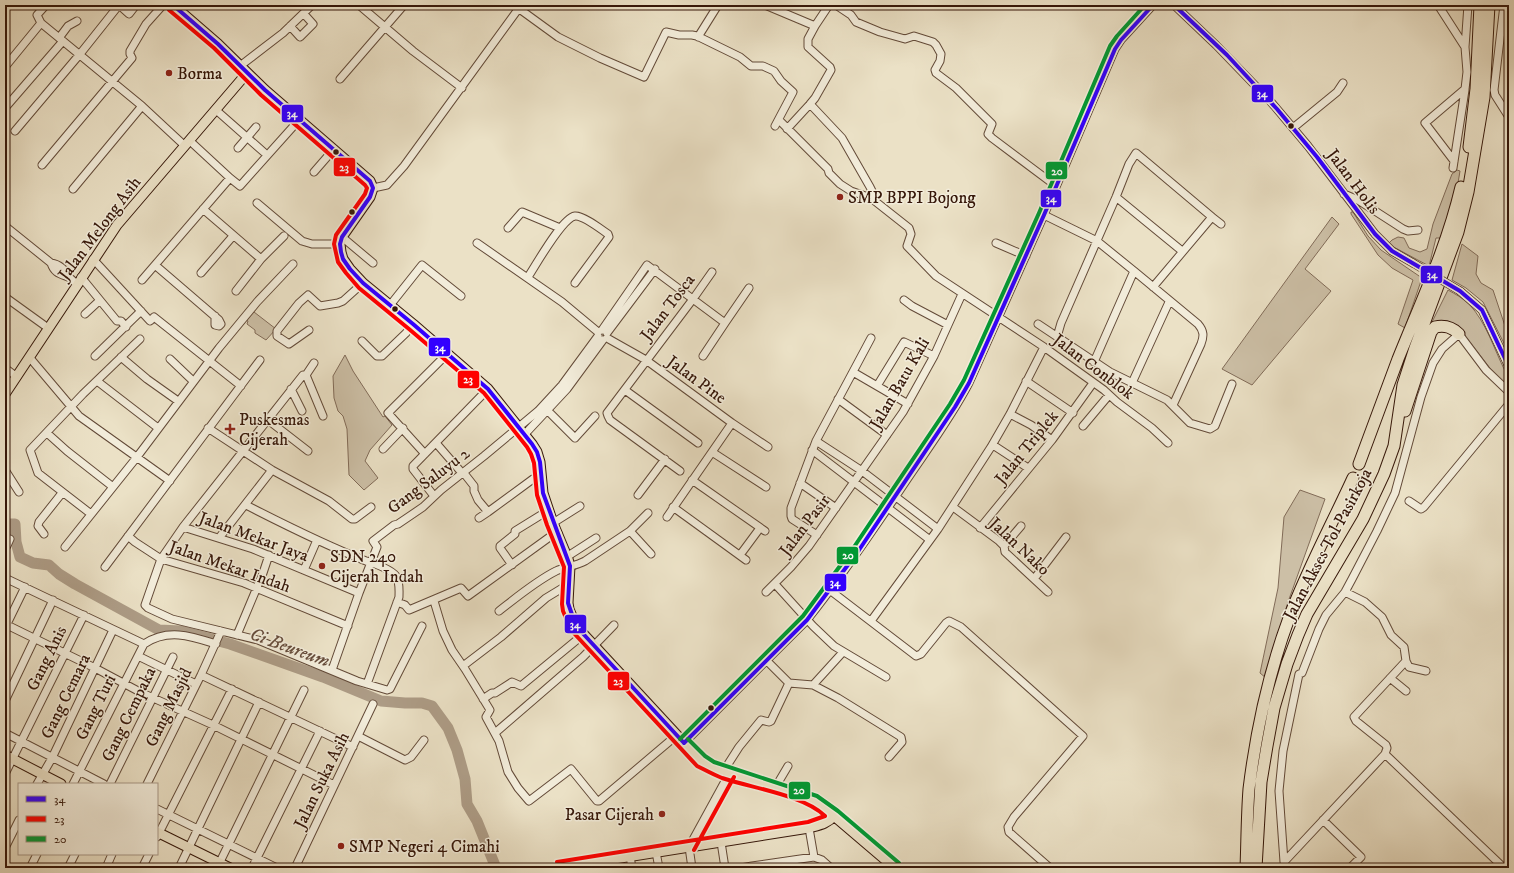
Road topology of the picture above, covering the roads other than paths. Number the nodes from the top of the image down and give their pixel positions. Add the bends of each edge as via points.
1 (46, 5) edge
2 (119, 5) edge
3 (136, 5) edge
4 (163, 5) edge
5 (173, 5) edge
6 (312, 5) edge
7 (359, 5) edge
8 (404, 5) edge
9 (718, 5) edge
10 (765, 5) edge
11 (830, 5) edge
12 (836, 5) edge
13 (1153, 5) edge
14 (1174, 5) edge
15 (1438, 5) edge
16 (1468, 5) edge
17 (1480, 5) edge
18 (1489, 5) edge
19 (1504, 5) edge
20 (517, 7) edge
21 (304, 14) junction
22 (76, 21) dead end
23 (41, 23) junction
24 (290, 26) junction
25 (814, 26) junction
26 (385, 28) junction
27 (698, 37) junction
28 (61, 39) junction
29 (1465, 47) junction
30 (80, 54) junction
31 (5, 67) edge
32 (244, 70) junction
33 (340, 79) dead end
34 (112, 81) junction
35 (1343, 83) dead end
36 (462, 88) junction
37 (1465, 90) junction
38 (810, 104) junction
39 (142, 106) junction
40 (5, 108) edge
41 (216, 110) junction
42 (1509, 117) edge
43 (299, 120) junction
44 (256, 127) dead end
45 (1293, 128) junction
46 (787, 129) junction
47 (15, 131) dead end
48 (247, 138) junction
49 (188, 143) junction
50 (238, 148) dead end
51 (334, 149) junction
52 (268, 155) junction
53 (42, 165) dead end
54 (314, 172) dead end
55 (230, 178) junction
56 (1056, 186) junction
57 (373, 188) junction
58 (73, 189) dead end
59 (1344, 194) junction
60 (1116, 197) junction
61 (871, 198) junction
62 (257, 203) dead end
63 (203, 209) junction
64 (1044, 215) junction
65 (1212, 217) junction
66 (1220, 224) dead end
67 (5, 226) edge
68 (508, 228) dead end
69 (560, 228) junction
70 (1418, 230) dead end
71 (233, 236) junction
72 (284, 236) dead end
73 (341, 240) junction
74 (1097, 241) junction
75 (477, 243) dead end
76 (996, 243) dead end
77 (1182, 251) junction
78 (1026, 256) junction
79 (93, 259) junction
80 (260, 259) junction
81 (373, 263) dead end
82 (155, 264) junction
83 (293, 264) dead end
84 (1134, 271) junction
85 (712, 272) dead end
86 (201, 273) dead end
87 (528, 277) junction
88 (142, 280) dead end
89 (79, 281) junction
90 (363, 283) junction
91 (575, 283) dead end
92 (1153, 287) junction
93 (749, 288) dead end
94 (236, 291) dead end
95 (962, 294) junction
96 (461, 296) dead end
97 (5, 297) edge
98 (693, 299) junction
99 (904, 300) dead end
100 (99, 301) junction
101 (1169, 302) junction
102 (391, 304) junction
103 (141, 311) junction
104 (85, 314) dead end
105 (215, 316) dead end
106 (998, 318) junction
107 (725, 323) junction
108 (413, 324) junction
109 (1038, 324) dead end
110 (948, 325) junction
111 (126, 327) junction
112 (48, 328) junction
113 (309, 330) dead end
114 (1459, 334) junction
115 (602, 335) junction
116 (1057, 337) junction
117 (140, 338) dead end
118 (872, 338) dead end
119 (362, 341) dead end
120 (1044, 347) junction
121 (448, 353) junction
122 (95, 356) dead end
123 (703, 356) dead end
124 (934, 356) junction
125 (121, 357) junction
126 (30, 358) junction
127 (170, 359) dead end
128 (260, 360) dead end
129 (646, 360) junction
130 (209, 361) junction
131 (1094, 362) junction
132 (314, 363) dead end
133 (1509, 367) edge
134 (5, 368) edge
135 (853, 372) junction
136 (306, 375) junction
137 (11, 380) edge
138 (97, 381) junction
139 (194, 381) junction
140 (1026, 381) junction
141 (1093, 383) junction
142 (1132, 383) junction
143 (1232, 384) dead end
144 (241, 386) junction
145 (877, 386) junction
146 (291, 389) junction
147 (488, 389) junction
148 (625, 390) junction
149 (1509, 392) edge
150 (5, 394) edge
151 (1109, 395) junction
152 (838, 400) junction
153 (178, 401) junction
154 (908, 404) junction
155 (1509, 404) edge
156 (1173, 405) junction
157 (72, 407) junction
158 (545, 409) junction
159 (302, 411) dead end
160 (1073, 413) junction
161 (1010, 414) junction
162 (323, 416) dead end
163 (595, 416) dead end
164 (268, 420) junction
165 (732, 423) junction
166 (1083, 426) dead end
167 (158, 428) junction
168 (208, 428) junction
169 (403, 428) junction
170 (522, 431) junction
171 (47, 432) junction
172 (887, 435) junction
173 (1052, 440) junction
174 (816, 441) junction
175 (698, 442) dead end
176 (436, 443) junction
177 (1168, 443) dead end
178 (993, 445) junction
179 (1394, 446) junction
180 (768, 447) dead end
181 (383, 449) dead end
182 (244, 450) junction
183 (812, 450) junction
184 (308, 451) dead end
185 (712, 452) junction
186 (425, 454) junction
187 (137, 457) junction
188 (664, 459) junction
189 (1359, 464) dead end
190 (1028, 468) junction
191 (5, 470) edge
192 (272, 470) junction
193 (680, 471) dead end
194 (862, 471) junction
195 (462, 473) junction
196 (542, 478) junction
197 (1353, 478) dead end
198 (692, 480) junction
199 (170, 481) junction
200 (800, 483) junction
201 (854, 483) junction
202 (113, 487) junction
203 (766, 487) dead end
204 (18, 492) dead end
205 (62, 493) junction
206 (638, 495) dead end
207 (434, 496) junction
208 (896, 496) junction
209 (1409, 501) dead end
210 (246, 505) junction
211 (580, 506) dead end
212 (371, 507) dead end
213 (673, 507) junction
214 (953, 507) junction
215 (836, 508) junction
216 (888, 508) junction
217 (548, 510) junction
218 (488, 512) junction
219 (648, 513) dead end
220 (91, 514) junction
221 (667, 517) dead end
222 (479, 518) dead end
223 (553, 523) junction
224 (1021, 526) dead end
225 (183, 527) junction
226 (980, 528) junction
227 (938, 529) junction
228 (630, 531) junction
229 (558, 533) junction
230 (44, 534) dead end
231 (817, 535) junction
232 (128, 536) junction
233 (1066, 537) dead end
234 (219, 538) junction
235 (596, 538) dead end
236 (317, 540) junction
237 (930, 540) junction
238 (1004, 546) junction
239 (65, 547) dead end
240 (651, 554) dead end
241 (269, 555) junction
242 (568, 556) junction
243 (161, 559) junction
244 (372, 563) junction
245 (512, 565) junction
246 (570, 566) junction
247 (105, 567) dead end
248 (304, 570) junction
249 (5, 578) edge
250 (1034, 579) junction
251 (569, 584) junction
252 (775, 584) junction
253 (25, 587) junction
254 (257, 589) junction
255 (831, 591) junction
256 (766, 592) dead end
257 (1048, 592) dead end
258 (1345, 592) junction
259 (358, 593) junction
260 (53, 600) junction
261 (434, 601) junction
262 (397, 602) junction
263 (499, 611) dead end
264 (84, 615) junction
265 (807, 620) junction
266 (871, 621) junction
267 (6, 625) edge
268 (614, 625) dead end
269 (348, 626) junction
270 (422, 626) dead end
271 (113, 630) junction
272 (221, 632) junction
273 (584, 634) junction
274 (237, 635) junction
275 (35, 639) junction
276 (216, 643) junction
277 (144, 644) junction
278 (594, 645) junction
279 (843, 652) junction
280 (65, 653) junction
281 (138, 656) junction
282 (173, 656) dead end
283 (766, 660) junction
284 (1406, 661) junction
285 (463, 666) junction
286 (95, 668) junction
287 (167, 670) junction
288 (332, 670) junction
289 (1426, 671) dead end
290 (201, 675) junction
291 (886, 677) dead end
292 (1390, 678) junction
293 (124, 683) junction
294 (789, 683) junction
295 (196, 684) junction
296 (367, 684) junction
297 (813, 685) junction
298 (232, 689) junction
299 (304, 690) dead end
300 (1406, 691) dead end
301 (153, 697) junction
302 (483, 699) junction
303 (5, 701) edge
304 (260, 702) junction
305 (373, 704) dead end
306 (183, 711) junction
307 (291, 717) junction
308 (213, 725) junction
309 (320, 731) junction
310 (5, 733) edge
311 (495, 733) junction
312 (677, 735) junction
313 (358, 736) junction
314 (241, 739) junction
315 (424, 740) dead end
316 (22, 741) junction
317 (684, 743) junction
318 (353, 747) junction
319 (272, 754) junction
320 (1385, 754) junction
321 (9, 757) edge
322 (889, 757) dead end
323 (52, 758) junction
324 (788, 766) dead end
325 (302, 769) junction
326 (80, 772) junction
327 (726, 773) junction
328 (5, 774) edge
329 (42, 774) junction
330 (38, 783) edge
331 (59, 783) edge
332 (74, 783) edge
333 (102, 783) edge
334 (110, 783) edge
335 (147, 783) edge
336 (334, 785) junction
337 (774, 788) junction
338 (158, 809) edge
339 (169, 814) junction
340 (834, 816) junction
341 (1323, 820) junction
342 (18, 822) edge
343 (809, 828) junction
344 (198, 829) junction
345 (158, 834) edge
346 (721, 842) junction
347 (229, 844) junction
348 (689, 847) junction
349 (5, 848) edge
350 (190, 848) junction
351 (656, 852) junction
352 (36, 855) edge
353 (74, 855) edge
354 (112, 855) edge
355 (148, 855) edge
356 (630, 856) junction
357 (814, 857) junction
358 (256, 858) junction
359 (218, 865) edge
360 (752, 867) edge
361 (30, 868) edge
362 (68, 868) edge
363 (106, 868) edge
364 (142, 868) edge
365 (180, 868) edge
366 (230, 868) edge
367 (252, 868) edge
368 (277, 868) edge
369 (296, 868) edge
370 (558, 868) edge
371 (632, 868) edge
372 (659, 868) edge
373 (692, 868) edge
374 (724, 868) edge
375 (741, 868) edge
376 (831, 868) edge
377 (895, 868) edge
378 (1050, 868) edge
379 (1246, 868) edge
380 (1256, 868) edge
381 (1350, 868) edge
382 (1504, 868) edge

1 - 23 street via 37,16
2 - 3 street via 129,14
2 - 30 street
4 - 34 street via 145,25 130,51 132,58
5 - 32 main road
6 - 21 street
7 - 26 street
8 - 26 street
9 - 27 street
10 - 25 street
11 - 25 street
12 - 56 street via 851,14 856,22 880,32 905,39 914,36 936,45 941,54 936,73 956,88 992,124 988,134 992,138
13 - 56 street via 1115,48
14 - 45 street, Jalan Holis via 1242,72
15 - 29 street
16 - 29 street
17 - 189 highway, Jalan Akses Tol Pasirkoja via 1476,89 1466,166 1458,199 1427,288
18 - 179 highway, Jalan Akses Tol Pasirkoja via 1484,97 1468,192 1458,232 1403,385
19 - 42 street via 1494,90 1495,96
20 - 27 street via 558,37 644,77 666,32 678,36
20 - 36 street
21 - 24 street
21 - 24 street via 312,24 300,37
22 - 28 street via 68,26
23 - 28 street
23 - 31 street
24 - 32 street
25 - 38 street via 808,39 808,47 831,70
26 - 33 street
26 - 36 street
27 - 46 street via 736,54 751,66 763,66 777,74 793,92 777,123
28 - 30 street
28 - 40 street
29 - 37 street
30 - 34 street
30 - 47 street
32 - 41 main road, Jalan Melong Asih
32 - 43 main road
34 - 39 street
34 - 53 street
35 - 45 street via 1336,92
36 - 57 street via 390,183 384,187
37 - 37 street via 1425,123 1454,165
38 - 46 street
38 - 61 street via 842,138 872,191
39 - 49 street
39 - 58 street
41 - 48 street
41 - 49 main road, Jalan Melong Asih
43 - 51 main road
43 - 52 street
44 - 48 street
45 - 59 street, Jalan Holis
46 - 61 street via 840,184
48 - 50 street
48 - 52 street
49 - 55 street
49 - 79 main road, Jalan Melong Asih via 117,225
51 - 54 street
51 - 57 main road via 370,181
52 - 55 street via 240,186
55 - 63 street
56 - 64 street
57 - 73 main road via 370,197
59 - 70 street via 1358,200 1402,229
59 - 133 street, Jalan Holis, bridge via 1392,251 1460,291 1482,310
60 - 65 street via 1136,153
60 - 74 street
60 - 77 street
61 - 95 street, Jalan Conblok via 909,228 911,234 907,246 936,276
62 - 73 street via 302,241 312,244
63 - 71 street
63 - 82 street
64 - 74 street
64 - 78 street
65 - 66 street
65 - 77 street
67 - 89 street via 52,263 57,264 68,277
68 - 69 street via 522,212
69 - 87 street
69 - 91 street via 576,216 609,237
71 - 80 street
71 - 86 street
72 - 80 street
73 - 81 street
73 - 90 main road via 343,259
74 - 84 street
74 - 116 street
75 - 87 street, Jalan Pine
76 - 78 street
77 - 92 street
78 - 106 street
79 - 89 main road, Jalan Melong Asih
79 - 103 street
80 - 94 street
82 - 88 street
82 - 105 street
83 - 130 street
84 - 92 street
84 - 131 street
85 - 98 street, Jalan Tosca
87 - 115 street, Jalan Pine
89 - 100 street
89 - 112 main road, Jalan Melong Asih
90 - 102 main road
90 - 113 street via 338,303 320,306 308,295 277,331 277,336 289,344
92 - 101 street
93 - 107 street
95 - 106 street, Jalan Conblok
95 - 110 street, Jalan Batu Kali
96 - 102 street via 422,265
97 - 112 street
98 - 107 street
98 - 115 street, Gang Saluyu 2 via 647,265 636,287
98 - 129 street, Jalan Tosca
99 - 110 street
100 - 104 street
100 - 111 street
101 - 142 street
101 - 156 street via 1198,324 1202,329 1203,338
102 - 108 main road
103 - 111 street
103 - 130 street via 150,321 154,317
106 - 120 street, Jalan Conblok
106 - 208 street via 957,404
107 - 123 street
108 - 119 street via 382,356 377,356
108 - 121 main road
109 - 116 street
110 - 124 street, Jalan Batu Kali
111 - 122 street
112 - 126 main road, Jalan Melong Asih
114 - 149 street via 1486,370
114 - 179 highway via 1445,326 1435,327 1431,332
114 - 258 street via 1442,349 1433,363 1395,493
115 - 129 street, Jalan Pine
115 - 158 street, Gang Saluyu 2 via 567,389
116 - 131 street
117 - 125 street
118 - 135 street
120 - 140 street
120 - 141 street, Jalan Conblok
121 - 147 main road
121 - 169 street via 388,413
124 - 145 street via 904,342
124 - 154 street, Jalan Batu Kali
125 - 138 street
125 - 153 street
126 - 137 main road, Jalan Melong Asih
126 - 157 street
127 - 139 street
128 - 144 street
129 - 148 street, Jalan Tosca
129 - 165 street, Jalan Pine
130 - 139 street
130 - 144 street
131 - 142 street
132 - 136 street
134 - 137 street
135 - 145 street
135 - 152 street
136 - 146 street via 302,375
136 - 162 street
137 - 150 main road, Jalan Melong Asih
138 - 157 street
138 - 167 street
139 - 153 street
140 - 160 street
140 - 161 street
141 - 151 street, Jalan Conblok
141 - 160 street, Jalan Triplek
142 - 156 street
143 - 156 street via 1215,426 1210,429 1190,423
144 - 168 street
145 - 154 street
146 - 159 street
146 - 164 street
147 - 170 main road
147 - 176 street
148 - 175 street
148 - 188 street, Jalan Tosca via 607,413 610,420
151 - 166 street
151 - 177 street, Jalan Conblok
152 - 172 street
152 - 174 street
153 - 167 street
154 - 172 street, Jalan Batu Kali
155 - 209 street via 1422,509
157 - 171 street
157 - 187 street via 79,416
158 - 163 street via 575,438
158 - 170 street, Gang Saluyu 2
160 - 173 street, Jalan Triplek
161 - 173 street
161 - 178 street
164 - 182 street
164 - 184 street
165 - 180 street, Jalan Pine
165 - 185 street
167 - 187 street
168 - 182 street
168 - 199 street
169 - 181 street
169 - 186 street
170 - 195 street, Gang Saluyu 2
170 - 196 main road via 537,452
171 - 202 street
171 - 205 street via 30,452 38,473
172 - 194 street, Jalan Batu Kali
173 - 190 street, Jalan Triplek
174 - 183 street
174 - 194 street
176 - 186 street
176 - 195 street
178 - 190 street
178 - 214 street
179 - 380 highway, Jalan Akses Tol Pasirkoja via 1363,519 1307,614 1287,664 1274,708 1261,782
182 - 192 street
182 - 225 street
183 - 200 street
183 - 201 street
185 - 198 street
185 - 203 street
186 - 207 street via 413,469
187 - 199 street
187 - 202 street
188 - 193 street
188 - 206 street
190 - 226 street, Jalan Triplek
191 - 204 street
192 - 210 street
192 - 212 street via 329,501 352,519
194 - 201 street, Jalan Batu Kali
194 - 208 street
195 - 207 street, Gang Saluyu 2
195 - 218 street via 474,486 478,500
196 - 217 main road
196 - 218 street via 533,479
197 - 379 highway, Jalan Akses Tol Pasirkoja via 1299,593 1274,663 1260,723 1249,790
198 - 213 street
198 - 213 street via 762,530 743,558
199 - 232 street
200 - 215 street
200 - 231 street via 791,516
201 - 215 street, Jalan Pasir
201 - 216 street
202 - 220 street
205 - 220 street
205 - 230 street via 39,522 38,526
207 - 244 street, Gang Saluyu 2 via 423,507 373,540 377,547
208 - 216 street
208 - 227 street
210 - 234 street
210 - 236 street
211 - 223 street
213 - 221 street
214 - 226 street, Jalan Nako
214 - 227 street
215 - 231 street, Jalan Pasir
216 - 237 street
216 - 255 street
217 - 223 main road
217 - 245 street via 515,531 515,534 500,546
218 - 222 street
219 - 228 street
220 - 239 street
223 - 229 main road
224 - 238 street
225 - 234 street, Jalan Mekar Jaya
225 - 243 street
226 - 238 street, Jalan Nako
227 - 237 street
228 - 240 street
228 - 246 street via 585,561
229 - 242 main road
229 - 245 street
231 - 252 street, Jalan Pasir
232 - 243 street, Jalan Mekar Indah
232 - 247 street
233 - 250 street
234 - 241 street, Jalan Mekar Jaya
235 - 242 street
236 - 244 street
236 - 248 street
237 - 266 street
238 - 250 street, Jalan Nako via 1005,552
241 - 248 street, Jalan Mekar Jaya
241 - 254 street
242 - 246 main road
243 - 254 street, Jalan Mekar Indah
243 - 272 street via 145,602 146,606 172,619
244 - 259 street
244 - 262 street via 397,577
245 - 261 street via 468,596 461,588
246 - 251 main road
246 - 263 street via 526,590
248 - 259 street, Jalan Mekar Jaya
249 - 253 street
250 - 257 street, Jalan Nako
251 - 273 main road via 569,609 576,626
251 - 285 street via 546,598
252 - 256 street, Jalan Pasir
252 - 265 street
253 - 260 street
253 - 267 street
254 - 269 street, Jalan Mekar Indah
254 - 274 street
255 - 265 street
255 - 266 street
258 - 284 street via 1365,602 1382,617 1391,635 1404,647
258 - 341 street via 1326,615 1300,674 1283,746 1279,791 1284,862
259 - 269 street
260 - 264 street
260 - 275 street
261 - 262 street via 409,610
261 - 285 street via 443,631
262 - 296 street
264 - 271 street
264 - 280 street, Gang Anis
265 - 279 street
265 - 283 street
266 - 378 street via 916,656 919,656 946,623 953,622 1083,736 1008,827 1010,832
267 - 275 street
268 - 278 street
269 - 288 street
270 - 296 street via 390,689 383,690
271 - 277 street
271 - 286 street, Gang Cemara
272 - 274 street
272 - 276 street, Gang Masjid
273 - 278 main road
273 - 302 street via 521,686 512,682
274 - 288 street via 258,640
275 - 280 street
275 - 303 street
276 - 277 street via 183,635 161,636
276 - 290 street, Gang Masjid
277 - 281 street, Gang Turi
278 - 311 street
278 - 312 main road
279 - 291 street
279 - 297 street
280 - 286 street
280 - 316 street, Gang Anis
281 - 287 street
281 - 293 street, Gang Turi
282 - 287 street, Gang Cempaka
283 - 294 street
283 - 317 street
284 - 289 street via 1409,667
284 - 292 street
285 - 302 street
286 - 293 street
286 - 323 street, Gang Cemara
287 - 295 street
287 - 301 street, Gang Cempaka
288 - 296 street
290 - 295 street, Gang Masjid
290 - 298 street
292 - 300 street
292 - 320 street via 1354,717 1386,745
293 - 301 street
293 - 326 street, Gang Turi
294 - 297 street
294 - 327 street via 771,721 761,720 739,748
295 - 306 street, Gang Masjid
297 - 322 street via 901,737 902,742
298 - 304 street
298 - 308 street
299 - 307 street
301 - 306 street
301 - 334 street, Gang Cempaka
302 - 311 street via 490,710 486,717
304 - 307 street
304 - 314 street
305 - 313 street, Jalan Suka Asih
306 - 308 street
306 - 335 street, Gang Masjid
307 - 309 street
307 - 319 street
308 - 314 street
308 - 339 street
309 - 318 street
309 - 325 street
310 - 316 street
311 - 312 street via 508,772 529,801 570,769 598,801
312 - 317 main road
313 - 315 street via 405,760 411,757
313 - 318 street, Jalan Suka Asih
314 - 319 street
314 - 344 street
316 - 321 street, Gang Anis
316 - 323 street
317 - 327 main road via 701,761
318 - 336 street, Jalan Suka Asih
319 - 325 street
319 - 347 street
320 - 341 street
320 - 382 street
321 - 328 street, Gang Anis
321 - 329 main road
323 - 326 street
323 - 329 street, Gang Cemara
324 - 337 street
325 - 336 street
325 - 358 street
326 - 332 street, Gang Turi
326 - 333 street
327 - 337 main road
327 - 348 street
329 - 330 street, Gang Cemara
329 - 331 main road
336 - 369 street, Jalan Suka Asih
337 - 340 main road via 814,801
338 - 339 street
339 - 344 street
339 - 345 street
340 - 343 main road via 823,825
340 - 377 main road
341 - 381 street via 1361,857
342 - 349 street
343 - 346 main road
343 - 357 street
344 - 347 street
344 - 350 street
345 - 350 main road
346 - 348 main road
346 - 374 street
347 - 358 street
347 - 359 street
348 - 351 main road
348 - 373 street
350 - 359 main road
350 - 365 street
351 - 356 main road
351 - 372 street
352 - 361 street
353 - 362 street
354 - 363 street
355 - 364 street
356 - 370 main road
356 - 371 street
357 - 360 street
357 - 376 street
358 - 367 street
358 - 368 street
359 - 366 main road
360 - 375 street

